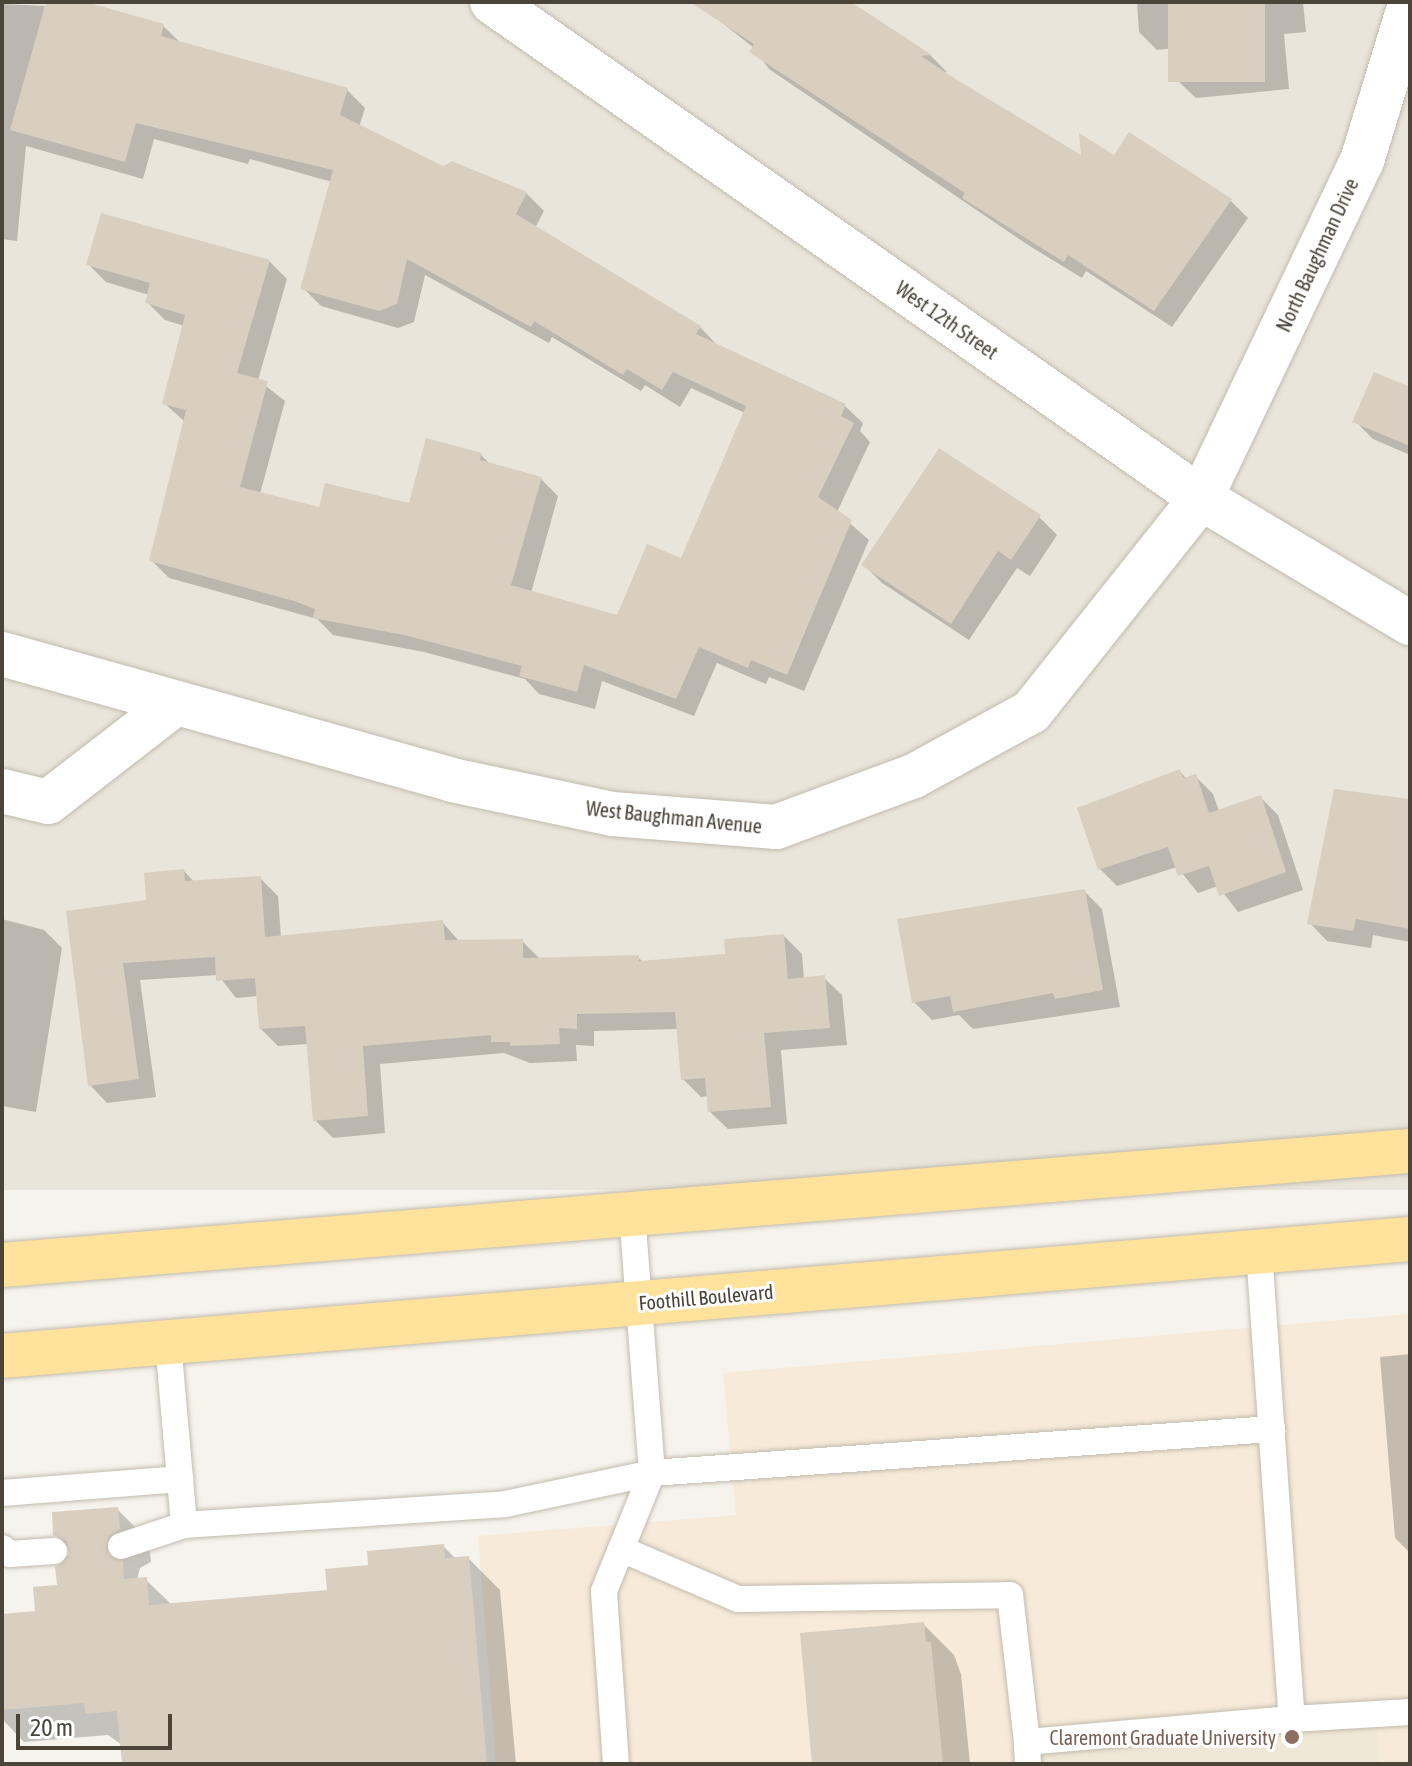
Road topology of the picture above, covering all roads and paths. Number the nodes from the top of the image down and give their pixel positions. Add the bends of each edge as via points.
1 (492, 2) edge
2 (1410, 4) edge
3 (1201, 498) junction
4 (1410, 623) edge
5 (2, 654) edge
6 (176, 703) junction
7 (2, 791) edge
8 (1410, 1151) edge
9 (632, 1214) junction
10 (1410, 1239) edge
11 (1259, 1251) junction
12 (2, 1265) edge
13 (642, 1303) junction
14 (168, 1342) junction
15 (2, 1356) edge
16 (1272, 1429) junction
17 (652, 1473) junction
18 (180, 1479) junction
19 (2, 1494) edge
20 (184, 1525) junction
21 (121, 1546) dead end
22 (2, 1548) edge
23 (621, 1549) junction
24 (54, 1551) dead end
25 (1410, 1712) edge
26 (1292, 1719) junction
27 (1027, 1753) edge
28 (616, 1764) edge

1 - 3 street, West 12th Street
2 - 3 street, North Baughman Drive via 1362,161
3 - 4 street, West 12th Street
3 - 6 street, West Baughman Avenue via 1031,712 914,776 776,827 612,814 452,780
5 - 6 street, West Baughman Avenue
6 - 7 street via 48,802
8 - 9 main road
9 - 12 main road
9 - 13 lane
10 - 11 main road, Foothill Boulevard
11 - 13 main road, Foothill Boulevard
11 - 16 lane
13 - 14 main road, Foothill Boulevard
13 - 17 lane
14 - 15 main road, Foothill Boulevard
14 - 18 lane
16 - 17 lane
16 - 26 lane
17 - 20 lane via 505,1504
17 - 23 lane
18 - 19 lane
18 - 20 lane
20 - 21 lane
22 - 24 lane via 10,1554
23 - 27 lane via 738,1599 1010,1595
23 - 28 lane via 604,1591
25 - 26 lane
26 - 27 lane

